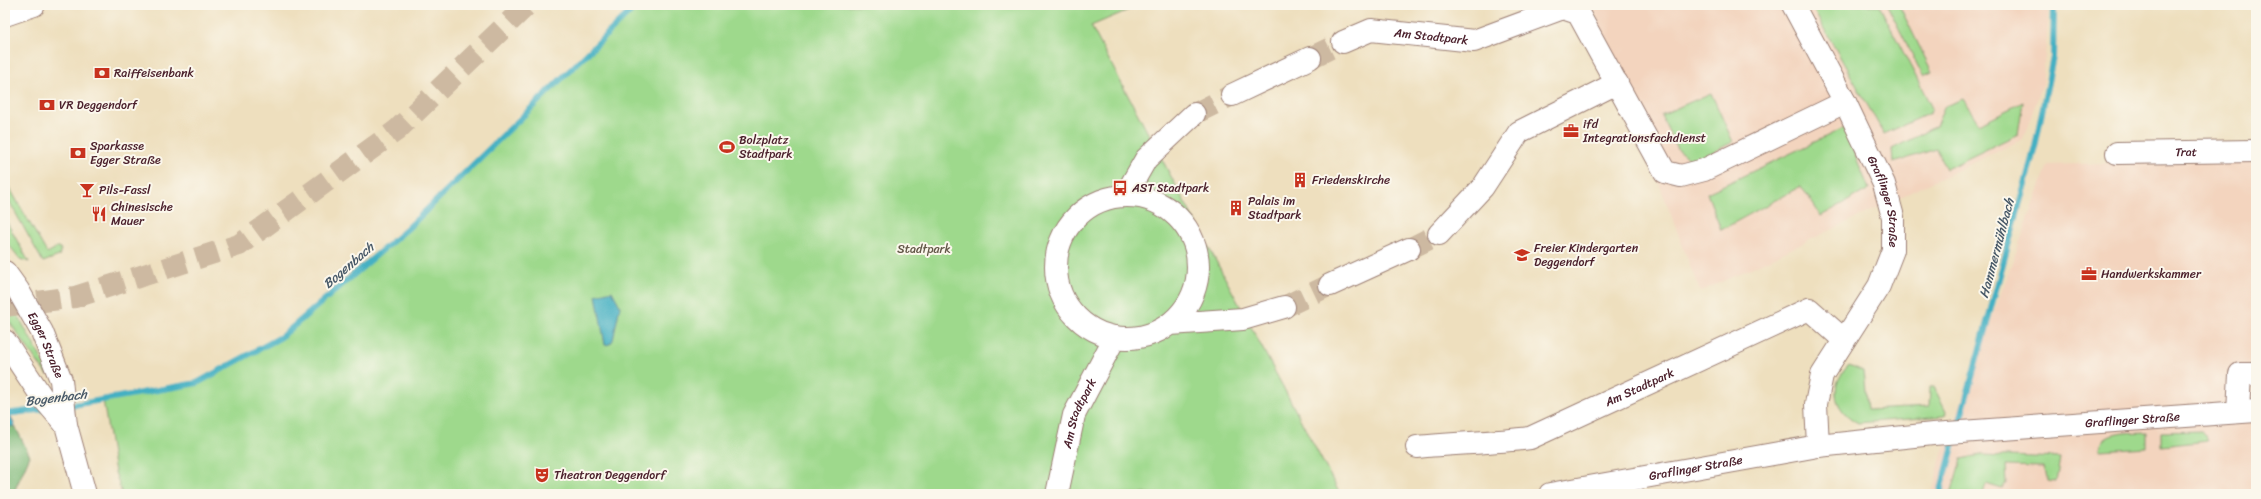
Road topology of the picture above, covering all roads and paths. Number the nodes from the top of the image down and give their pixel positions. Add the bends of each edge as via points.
1 (1793, 5) edge
2 (1343, 42) tunnel mouth
3 (1310, 58) tunnel mouth
4 (1617, 83) junction
5 (1232, 95) tunnel mouth
6 (1845, 102) junction
7 (1194, 114) tunnel mouth
8 (2256, 151) edge
9 (2117, 154) dead end
10 (1126, 194) junction
11 (1439, 234) tunnel mouth
12 (1410, 249) tunnel mouth
13 (5, 272) edge
14 (1330, 285) tunnel mouth
15 (11, 291) edge
16 (1284, 307) tunnel mouth
17 (1170, 324) junction
18 (1115, 337) junction
19 (1844, 340) junction
20 (7, 343) edge
21 (2256, 374) edge
22 (2247, 411) edge
23 (66, 425) junction
24 (1818, 446) junction
25 (1417, 447) dead end
26 (85, 494) edge
27 (1057, 494) edge
28 (1550, 494) edge

1 - 6 street, Graflinger Straße
2 - 4 street, Am Stadtpark via 1371,30 1474,41 1563,8 1578,12
3 - 5 street
4 - 6 street, Am Stadtpark via 1665,172 1681,176 1704,170
4 - 11 street via 1519,132 1483,187
6 - 19 street, Graflinger Straße via 1884,184 1893,217 1893,250 1880,286
7 - 10 street via 1146,159
8 - 9 street, Trat
10 - 17 street via 1151,199 1173,212 1189,231 1198,255 1197,281 1187,305
10 - 18 street via 1101,199 1079,213 1063,233 1055,258 1057,283 1063,301 1089,328
12 - 14 street
13 - 15 street, Egger Straße
15 - 23 street, Egger Straße via 42,332 61,380
16 - 17 street via 1243,319
17 - 18 street via 1153,333 1134,338
18 - 27 street, Am Stadtpark via 1074,415
19 - 24 street, Graflinger Straße via 1822,376 1816,404
19 - 25 street, Am Stadtpark via 1809,309 1530,438 1494,443 1459,442
20 - 23 street, Egger Straße via 42,397
21 - 22 street via 2240,374
22 - 24 street, Graflinger Straße via 1979,430
23 - 26 street, Egger Straße via 80,468
24 - 28 street, Graflinger Straße

